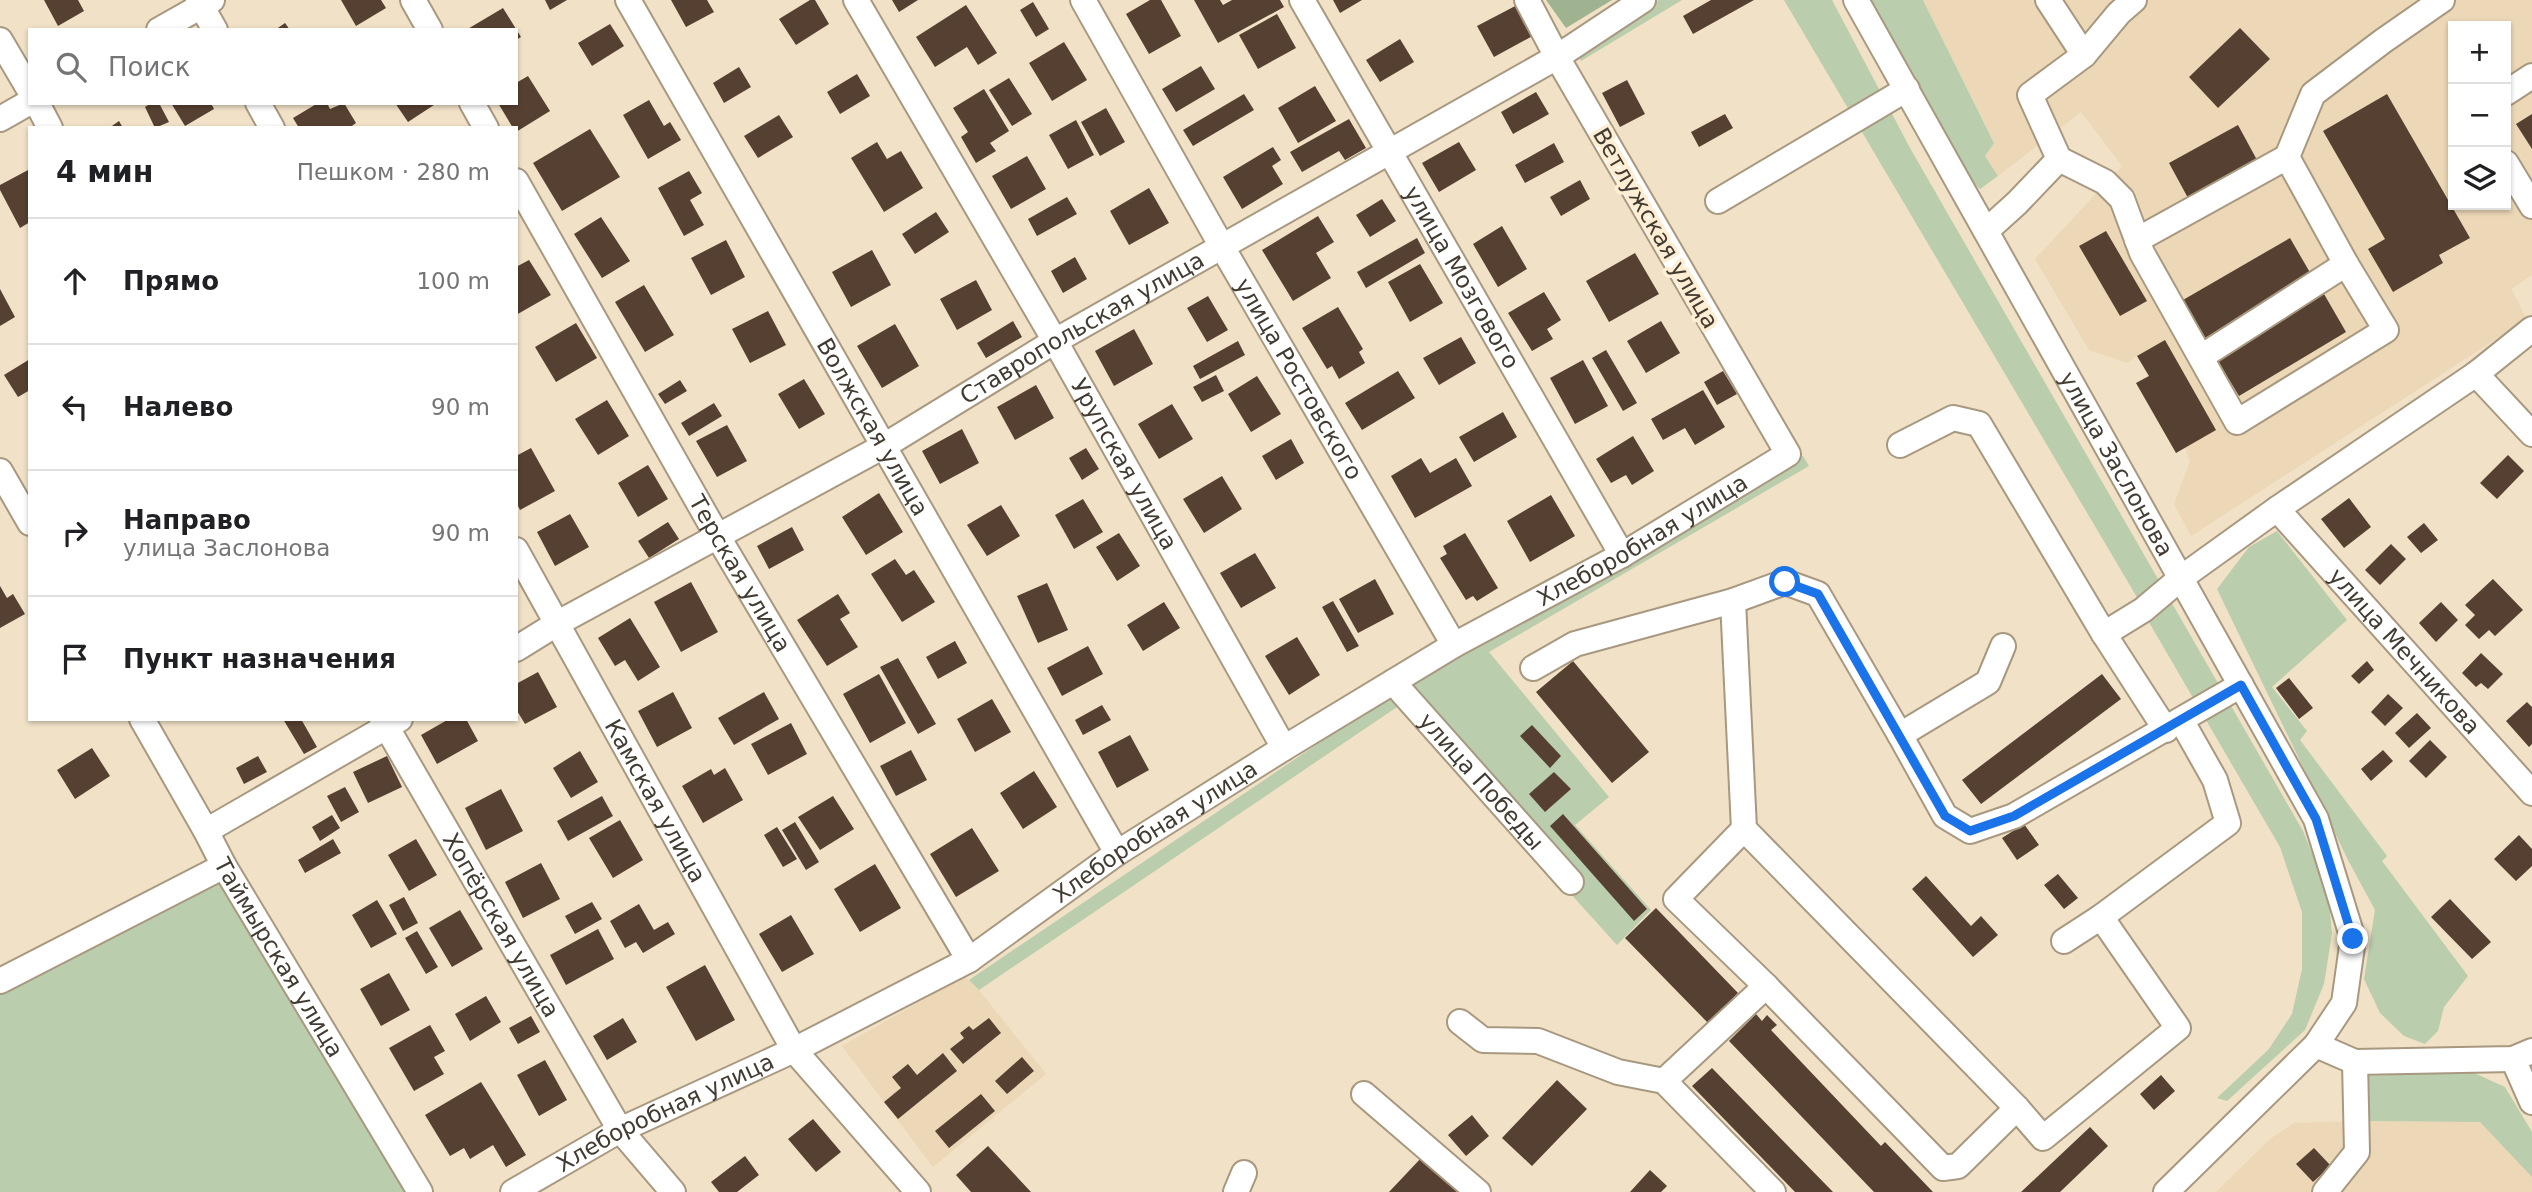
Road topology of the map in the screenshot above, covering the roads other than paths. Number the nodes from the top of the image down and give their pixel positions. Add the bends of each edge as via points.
1 (413, 0) edge
2 (628, 0) edge
3 (856, 0) edge
4 (1083, 0) edge
5 (1301, 0) edge
6 (1527, 0) edge
7 (1643, 0) edge
8 (1856, 0) edge
9 (2048, 0) edge
10 (2134, 0) edge
11 (2442, 0) edge
12 (204, 2) edge
13 (162, 28) edge
14 (214, 28) edge
15 (429, 28) edge
16 (0, 40) edge
17 (2084, 55) junction
18 (1557, 57) junction
19 (2532, 76) edge
20 (28, 89) edge
21 (1907, 89) junction
22 (2511, 90) edge
23 (28, 103) edge
24 (38, 105) edge
25 (258, 105) edge
26 (473, 105) edge
27 (0, 119) edge
28 (49, 126) edge
29 (271, 126) edge
30 (485, 126) edge
31 (1389, 151) junction
32 (2287, 157) junction
33 (2059, 159) junction
34 (2511, 171) edge
35 (518, 185) edge
36 (1718, 201) dead end
37 (2532, 206) edge
38 (1986, 231) junction
39 (2137, 240) junction
40 (1221, 245) junction
41 (2346, 264) junction
42 (2532, 328) edge
43 (1055, 341) junction
44 (2201, 357) junction
45 (2476, 374) junction
46 (2532, 434) edge
47 (1900, 445) dead end
48 (884, 446) junction
49 (1788, 454) joint
50 (0, 471) edge
51 (2277, 509) junction
52 (28, 520) edge
53 (718, 537) junction
54 (518, 553) edge
55 (1622, 555) junction
56 (2181, 578) junction
57 (1733, 601) junction
58 (558, 623) junction
59 (2104, 634) junction
60 (1454, 645) junction
61 (2003, 646) dead end
62 (518, 648) edge
63 (1533, 668) dead end
64 (1393, 682) junction
65 (2241, 685) junction
66 (143, 721) edge
67 (389, 722) edge
68 (2173, 725) junction
69 (1900, 735) junction
70 (1284, 748) junction
71 (2532, 793) edge
72 (1744, 829) junction
73 (206, 831) junction
74 (1117, 853) junction
75 (223, 866) junction
76 (1571, 882) dead end
77 (2101, 917) junction
78 (2064, 941) dead end
79 (969, 960) junction
80 (0, 981) edge
81 (1766, 986) junction
82 (1460, 1022) dead end
83 (2316, 1045) junction
84 (794, 1051) junction
85 (2522, 1055) edge
86 (2355, 1062) junction
87 (1664, 1081) junction
88 (1364, 1094) dead end
89 (2532, 1102) edge
90 (2017, 1108) junction
91 (620, 1130) junction
92 (1764, 1189) edge
93 (420, 1192) edge
94 (513, 1192) edge
95 (673, 1192) edge
96 (918, 1192) edge
97 (1478, 1192) edge
98 (2166, 1192) edge
99 (2325, 1192) edge

1 - 15 street
2 - 48 street, Волжская улица
3 - 43 street, Урупская улица
4 - 40 street, улица Ростовского
5 - 31 street, улица Мозгового
6 - 18 street, Ветлужская улица
7 - 18 street, Ставропольская улица
8 - 21 street, улица Заслонова
9 - 17 street
10 - 17 street
11 - 32 street via 2313,94
12 - 13 street
12 - 14 street
16 - 20 street
17 - 33 street via 2030,95
18 - 31 street, Ставропольская улица
18 - 49 street, Ветлужская улица
19 - 22 street
21 - 36 street
21 - 38 street, улица Заслонова
23 - 27 street
24 - 28 street
25 - 29 street
26 - 30 street
31 - 40 street, Ставропольская улица
31 - 55 street, улица Мозгового
32 - 39 street
32 - 41 street
33 - 38 street
33 - 39 street via 2105,182 2122,199
34 - 37 street
35 - 53 street, Терская улица
38 - 56 street, улица Заслонова
39 - 44 street
40 - 43 street, Ставропольская улица
40 - 60 street, улица Ростовского
41 - 44 street
41 - 44 street via 2386,330 2237,422
42 - 45 street
43 - 48 street, Ставропольская улица
43 - 70 street, Урупская улица
45 - 46 street
45 - 51 street
47 - 59 street via 1953,418 1979,424
48 - 53 street, Ставропольская улица
48 - 74 street, Волжская улица
49 - 55 street, Хлеборобная улица
50 - 52 street
51 - 56 street
51 - 71 street, улица Мечникова
53 - 58 street, Ставропольская улица
53 - 79 street, Терская улица
54 - 58 street, Камская улица
55 - 60 street, Хлеборобная улица
56 - 59 street via 2143,610
56 - 65 street, улица Заслонова
57 - 63 street via 1575,644
57 - 69 street via 1785,582 1818,594
57 - 72 street
58 - 62 street, Ставропольская улица
58 - 84 street, Камская улица
59 - 68 street
60 - 64 street, Хлеборобная улица
61 - 69 street via 1988,682
64 - 70 street, Хлеборобная улица
64 - 76 street, улица Победы
65 - 68 street
65 - 83 street, улица Заслонова via 2316,819 2353,939 2343,1003
66 - 73 street, Таймырская улица
67 - 73 street
67 - 91 street, Хопёрская улица
68 - 69 street via 2014,816 1970,831 1945,816
68 - 77 street via 2215,780 2228,823
70 - 74 street, Хлеборобная улица
72 - 81 street via 1676,899
72 - 90 street
73 - 75 street, Таймырская улица
74 - 79 street, Хлеборобная улица
75 - 80 street
75 - 93 street, Таймырская улица
77 - 78 street
77 - 90 street via 2178,1028 2043,1138
79 - 84 street, Хлеборобная улица
81 - 87 street
81 - 90 street via 1943,1168 1958,1166
82 - 87 street via 1483,1040 1538,1041 1618,1072
83 - 86 street
83 - 98 street
84 - 91 street, Хлеборобная улица
84 - 96 street, Камская улица
85 - 86 street
85 - 89 street
86 - 99 street via 2357,1152
87 - 92 street
88 - 97 street
91 - 94 street, Хлеборобная улица
91 - 95 street, Хопёрская улица

